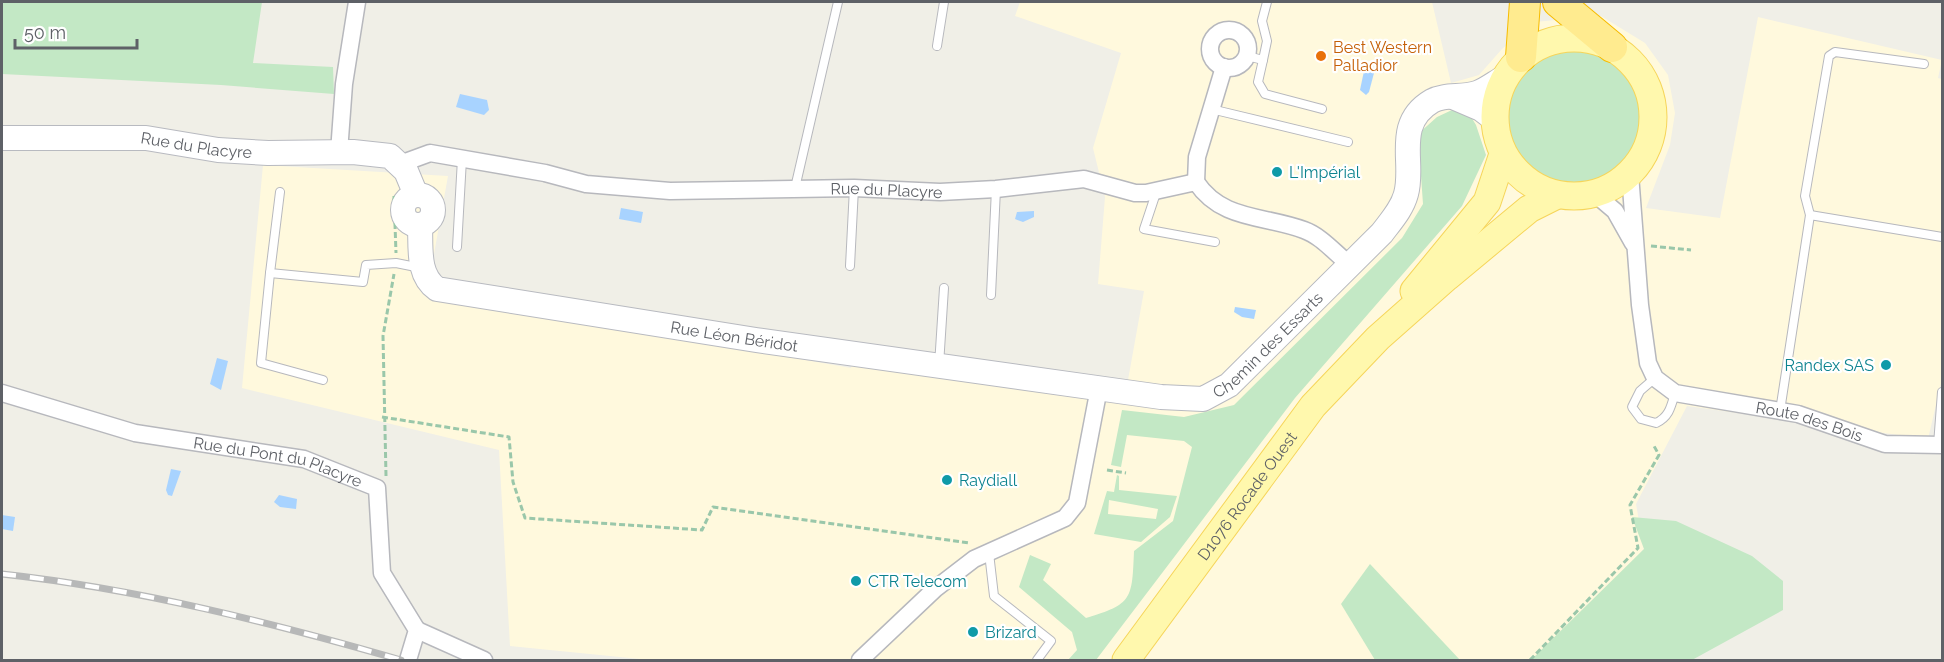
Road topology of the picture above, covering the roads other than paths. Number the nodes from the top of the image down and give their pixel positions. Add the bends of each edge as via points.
1 (357, 2) edge
2 (838, 2) edge
3 (944, 2) edge
4 (1267, 2) edge
5 (1525, 2) edge
6 (1558, 2) edge
7 (938, 46) dead end
8 (1612, 47) junction
9 (1255, 58) junction
10 (1924, 64) dead end
11 (1224, 67) junction
12 (1513, 67) junction
13 (1451, 96) junction
14 (1211, 109) junction
15 (1322, 109) dead end
16 (1494, 120) junction
17 (2, 138) edge
18 (1348, 142) dead end
19 (339, 152) junction
20 (1503, 154) junction
21 (462, 159) junction
22 (395, 160) junction
23 (1630, 174) junction
24 (1196, 182) junction
25 (795, 188) junction
26 (854, 188) junction
27 (996, 189) junction
28 (280, 192) dead end
29 (1156, 193) junction
30 (1595, 194) junction
31 (1557, 195) junction
32 (1810, 215) junction
33 (1942, 237) edge
34 (1215, 242) dead end
35 (1643, 246) junction
36 (457, 247) dead end
37 (1349, 264) junction
38 (850, 266) dead end
39 (422, 268) junction
40 (270, 273) junction
41 (944, 288) dead end
42 (991, 295) dead end
43 (1378, 338) junction
44 (939, 365) junction
45 (1655, 378) junction
46 (323, 380) dead end
47 (1099, 388) junction
48 (1942, 392) edge
49 (2, 393) edge
50 (1676, 393) junction
51 (1780, 411) junction
52 (1941, 411) edge
53 (1940, 445) edge
54 (995, 550) junction
55 (416, 634) junction
56 (408, 660) edge
57 (484, 660) edge
58 (860, 660) edge
59 (1037, 660) edge
60 (1126, 660) edge

1 - 19 street via 344,84
2 - 25 lane
3 - 7 lane
4 - 9 lane via 1262,21 1267,41
5 - 12 highway
6 - 8 highway
8 - 12 main road via 1589,39 1565,37 1541,44
8 - 23 main road via 1632,62 1646,82 1653,106 1645,154
9 - 11 street via 1235,67
9 - 11 street via 1239,32 1220,32 1211,41 1210,54
9 - 15 lane via 1258,82 1265,94
10 - 32 lane via 1835,52 1829,56 1805,196
11 - 14 street
12 - 13 street, Chemin des Essarts via 1477,93
12 - 16 main road via 1496,98
13 - 16 street via 1481,109
13 - 37 street, Chemin des Essarts via 1432,101 1415,120 1406,146 1407,193 1382,233
14 - 18 lane
14 - 24 street via 1197,157
16 - 20 main road
17 - 19 street, Rue du Placyre via 147,138 228,151
19 - 22 street, Rue du Placyre
20 - 31 main road via 1535,187
20 - 43 main road via 1487,202
21 - 22 street, Rue du Placyre via 430,153
21 - 25 street, Rue du Placyre via 586,184 670,191
21 - 36 lane
22 - 39 street via 406,171 405,194 425,196 432,204 429,222 420,226
23 - 30 main road
23 - 35 street
24 - 29 street, Rue du Placyre
24 - 37 street via 1206,198 1218,205 1304,230
25 - 26 street, Rue du Placyre
26 - 27 street, Rue du Placyre via 940,192
26 - 38 lane
27 - 29 street, Rue du Placyre via 1084,179 1135,193
27 - 42 lane
28 - 40 lane
29 - 34 lane via 1144,229
30 - 31 main road
30 - 35 street via 1615,211
31 - 43 main road via 1529,209
32 - 33 lane
32 - 51 lane
35 - 45 street via 1642,332
37 - 47 street, Chemin des Essarts via 1219,392 1203,399 1187,399
39 - 40 lane via 396,263 366,265 363,282
39 - 44 street, Rue Léon Béridot via 428,282 437,289 458,293
40 - 46 lane via 261,363
41 - 44 lane
43 - 60 main road, D1076 Rocade Ouest via 1313,406
44 - 47 street, Rue Léon Béridot
45 - 50 street
45 - 50 lane via 1632,406 1641,419 1656,423 1664,420
47 - 54 street via 1077,503 1065,518
48 - 52 lane
49 - 55 street, Rue du Pont du Placyre via 135,433 304,459 377,488 382,573
50 - 51 street, Route des Bois
51 - 53 street, Route des Bois via 1886,444
52 - 53 lane
54 - 58 street via 974,560 934,590
54 - 59 lane via 994,596 1051,641
55 - 56 street
55 - 57 street

